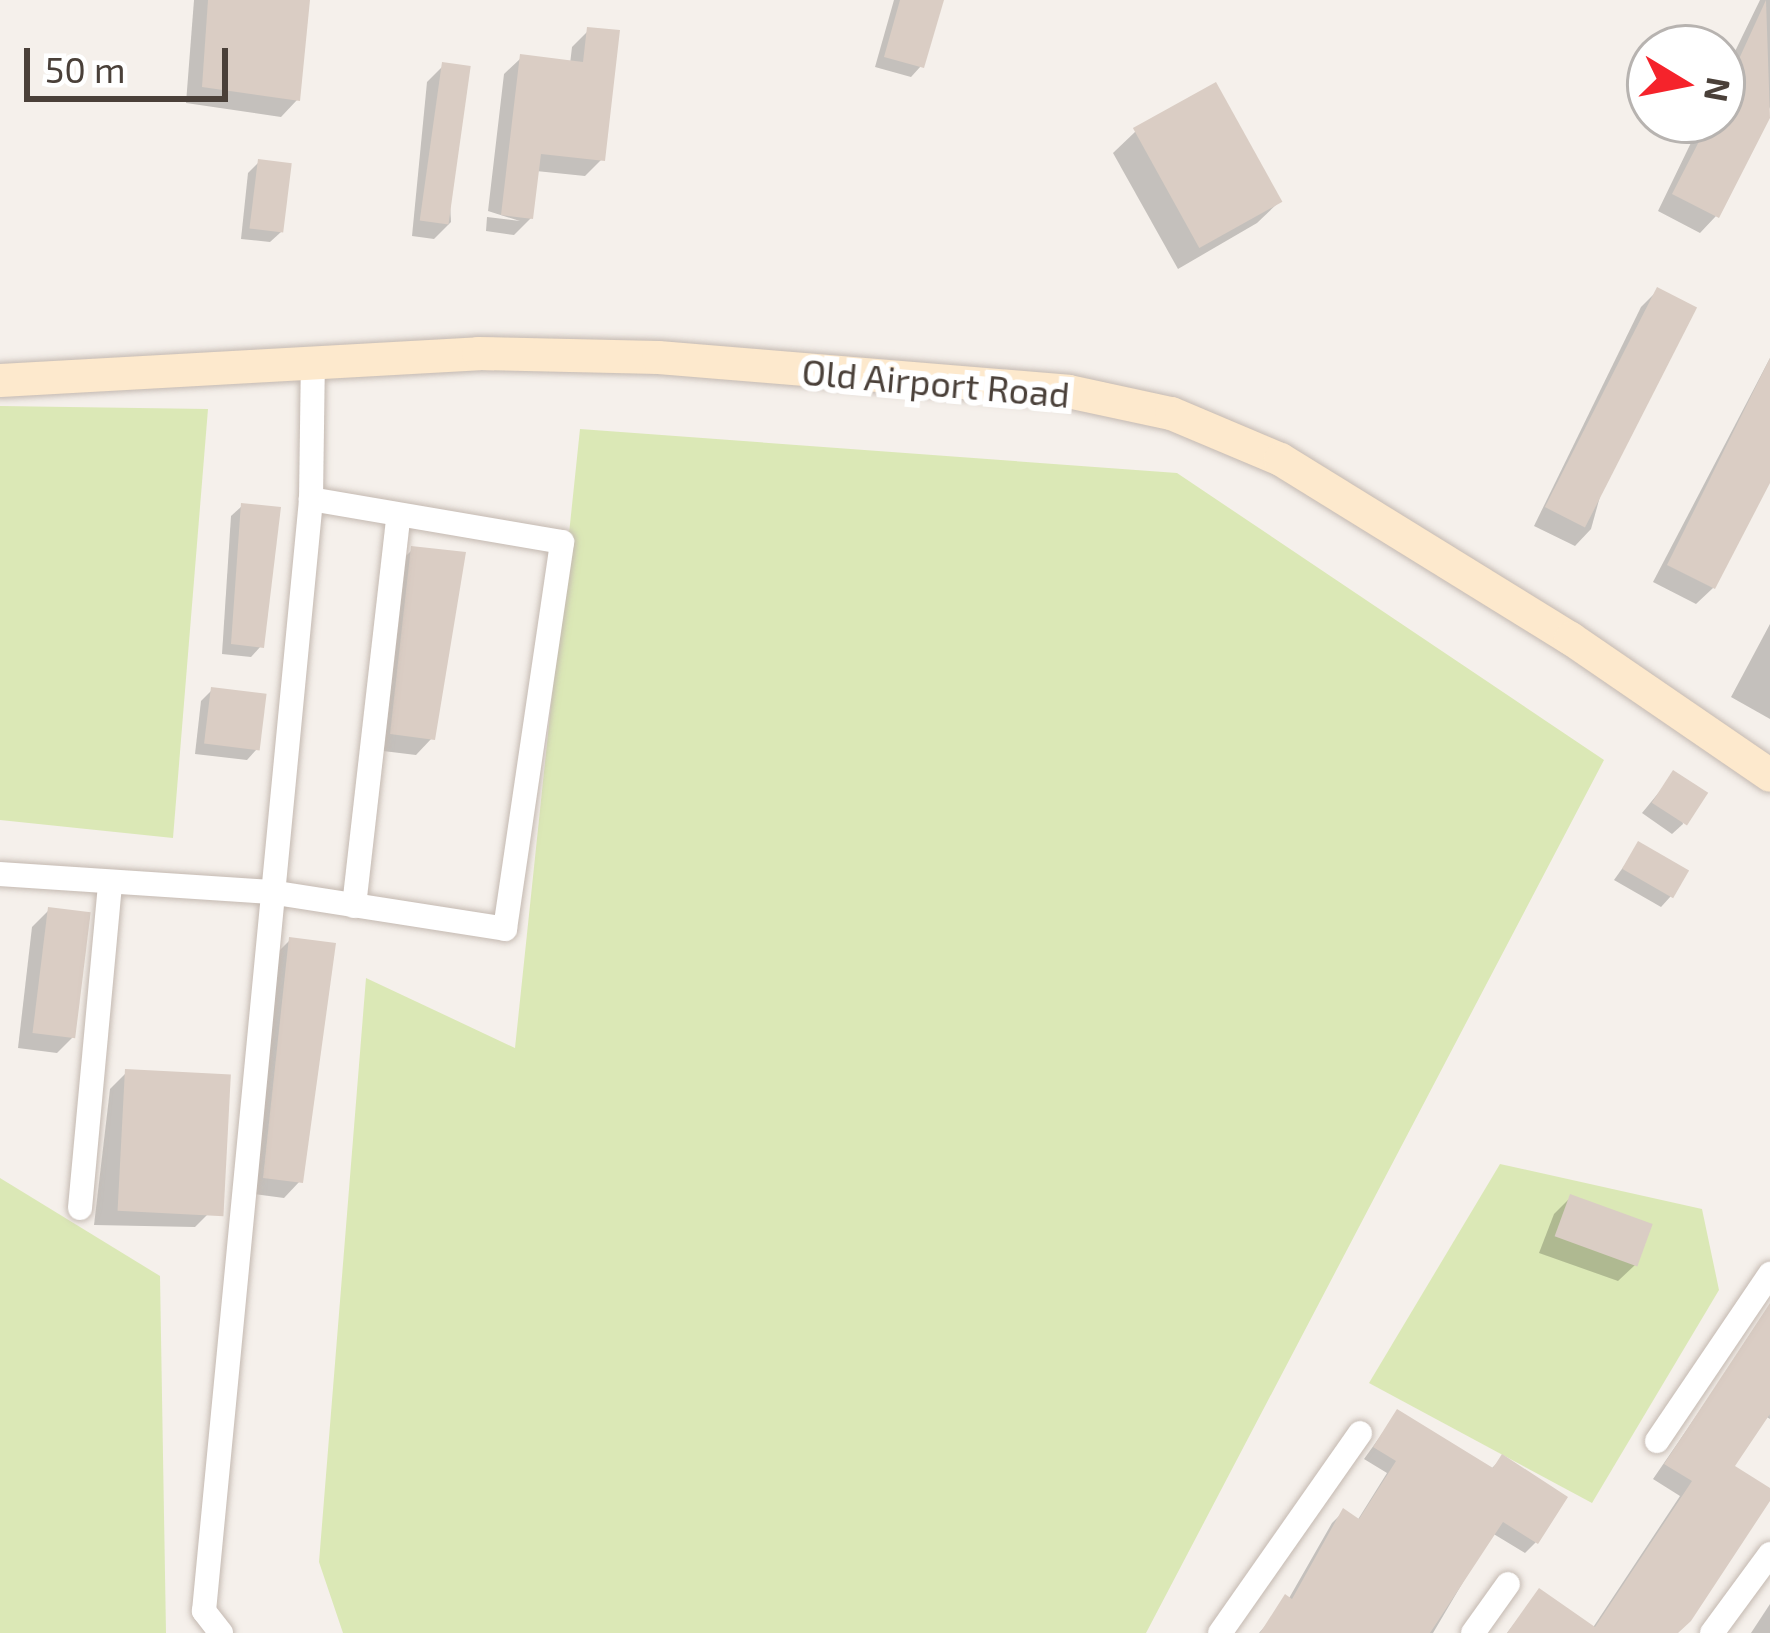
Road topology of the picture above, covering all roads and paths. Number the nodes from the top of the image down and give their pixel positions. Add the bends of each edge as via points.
1 (313, 364) junction
2 (0, 380) edge
3 (311, 499) junction
4 (398, 518) junction
5 (1770, 775) edge
6 (0, 874) edge
7 (110, 884) junction
8 (269, 892) junction
9 (354, 906) junction
10 (80, 1208) dead end
11 (1766, 1289) edge
12 (1360, 1433) dead end
13 (1657, 1441) dead end
14 (1770, 1554) edge
15 (1508, 1584) dead end
16 (221, 1633) edge
17 (1220, 1633) edge
18 (1473, 1633) edge
19 (1712, 1633) edge

1 - 2 main road, Old Airport Road
1 - 3 street
1 - 5 main road, Old Airport Road via 478,353 658,357 1068,391 1171,413 1280,459 1570,638
3 - 4 street
3 - 8 street
4 - 9 street
4 - 9 street via 562,542 505,929
6 - 7 street
7 - 8 street
7 - 10 street
8 - 9 street
8 - 16 street via 204,1611
11 - 13 street
12 - 17 street
14 - 19 street
15 - 18 street

